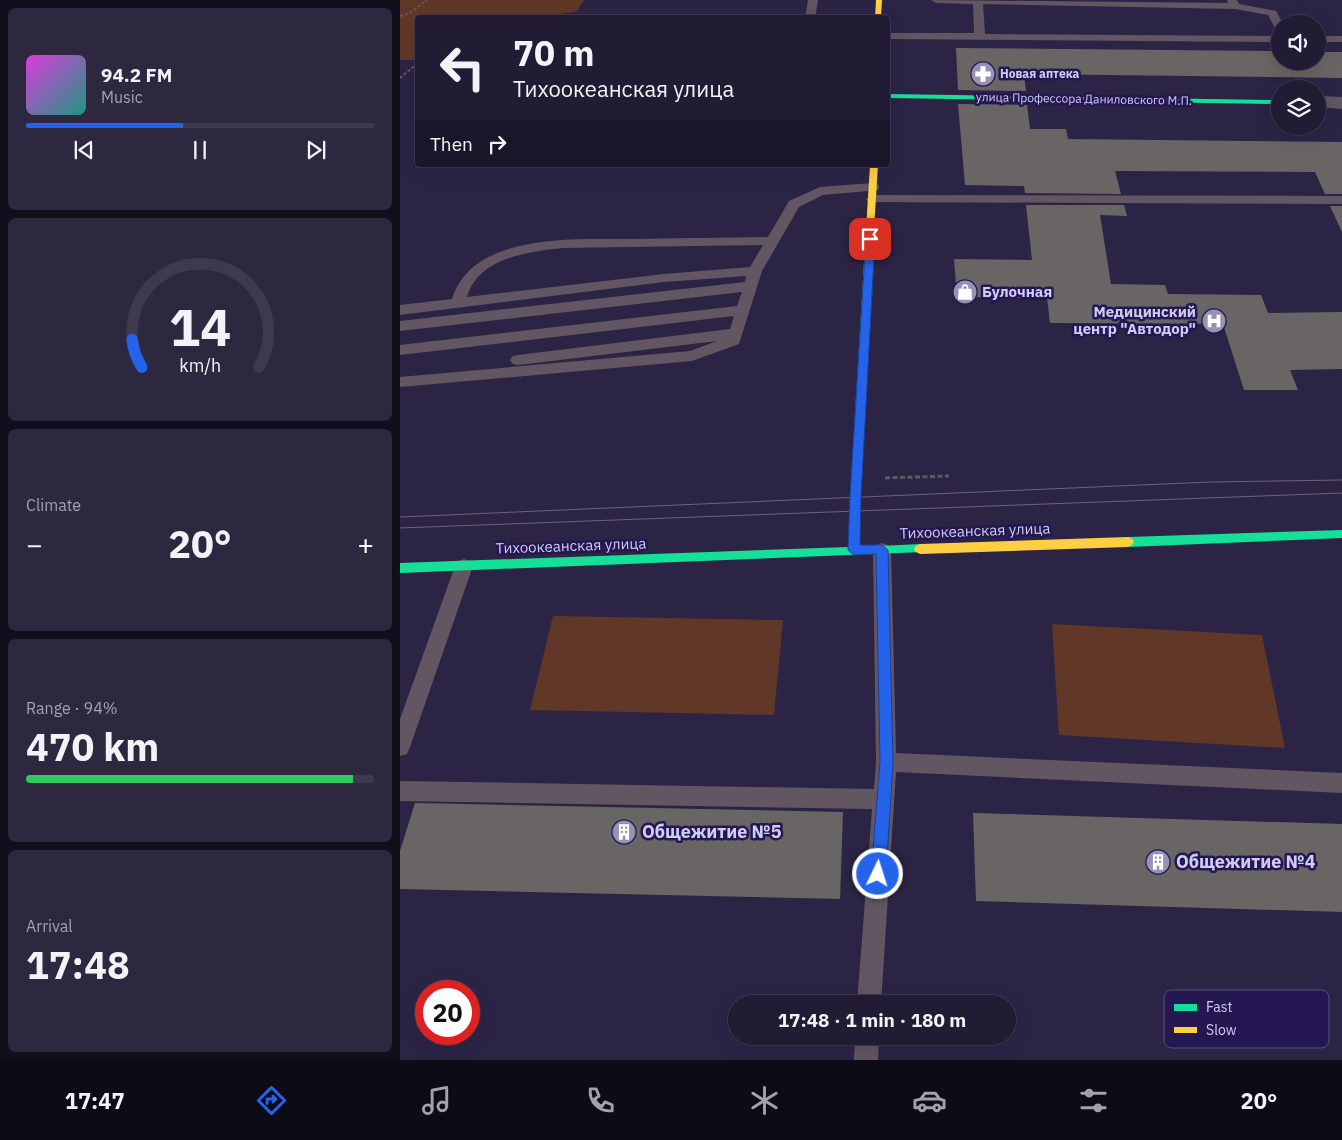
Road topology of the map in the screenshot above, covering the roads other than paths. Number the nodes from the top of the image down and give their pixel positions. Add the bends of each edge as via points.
1 (813, 0) edge
2 (879, 0) edge
3 (936, 0) edge
4 (978, 1) edge
5 (1234, 3) edge
6 (810, 15) edge
7 (878, 15) edge
8 (1273, 15) edge
9 (890, 36) edge
10 (980, 36) junction
11 (1271, 39) edge
12 (1326, 39) edge
13 (1342, 39) edge
14 (890, 96) edge
15 (1271, 102) edge
16 (1326, 102) edge
17 (1342, 103) edge
18 (874, 167) edge
19 (873, 193) junction
20 (1342, 200) edge
21 (773, 241) junction
22 (755, 271) junction
23 (751, 286) junction
24 (458, 302) junction
25 (400, 310) edge
26 (743, 310) junction
27 (400, 326) edge
28 (736, 333) junction
29 (400, 350) edge
30 (400, 374) edge
31 (400, 382) edge
32 (1342, 534) edge
33 (854, 550) junction
34 (882, 550) junction
35 (464, 566) junction
36 (400, 568) edge
37 (400, 747) edge
38 (886, 762) junction
39 (1342, 783) edge
40 (400, 791) edge
41 (884, 799) junction
42 (870, 995) edge
43 (867, 1045) edge
44 (866, 1060) edge

1 - 6 lane
2 - 7 main road
3 - 4 lane
4 - 5 lane
4 - 10 lane
5 - 8 lane
9 - 10 lane
10 - 11 lane
12 - 13 lane
14 - 15 main road, улица Профессора Даниловского М.П.
16 - 17 street
18 - 19 main road
19 - 20 lane
19 - 21 lane via 820,192 794,204
19 - 33 main road
21 - 22 lane
21 - 24 lane via 528,247 492,260 466,281
22 - 23 lane
22 - 24 lane
23 - 26 lane
23 - 27 lane
24 - 25 lane
26 - 28 lane
26 - 29 lane
28 - 30 lane
28 - 31 lane via 734,340 692,356
32 - 34 main road, Тихоокеанская улица
33 - 34 main road, Тихоокеанская улица
33 - 35 main road, Тихоокеанская улица
34 - 38 lane
35 - 36 main road, Тихоокеанская улица
35 - 37 lane
38 - 39 lane
38 - 41 lane
40 - 41 lane
41 - 42 lane
43 - 44 lane

